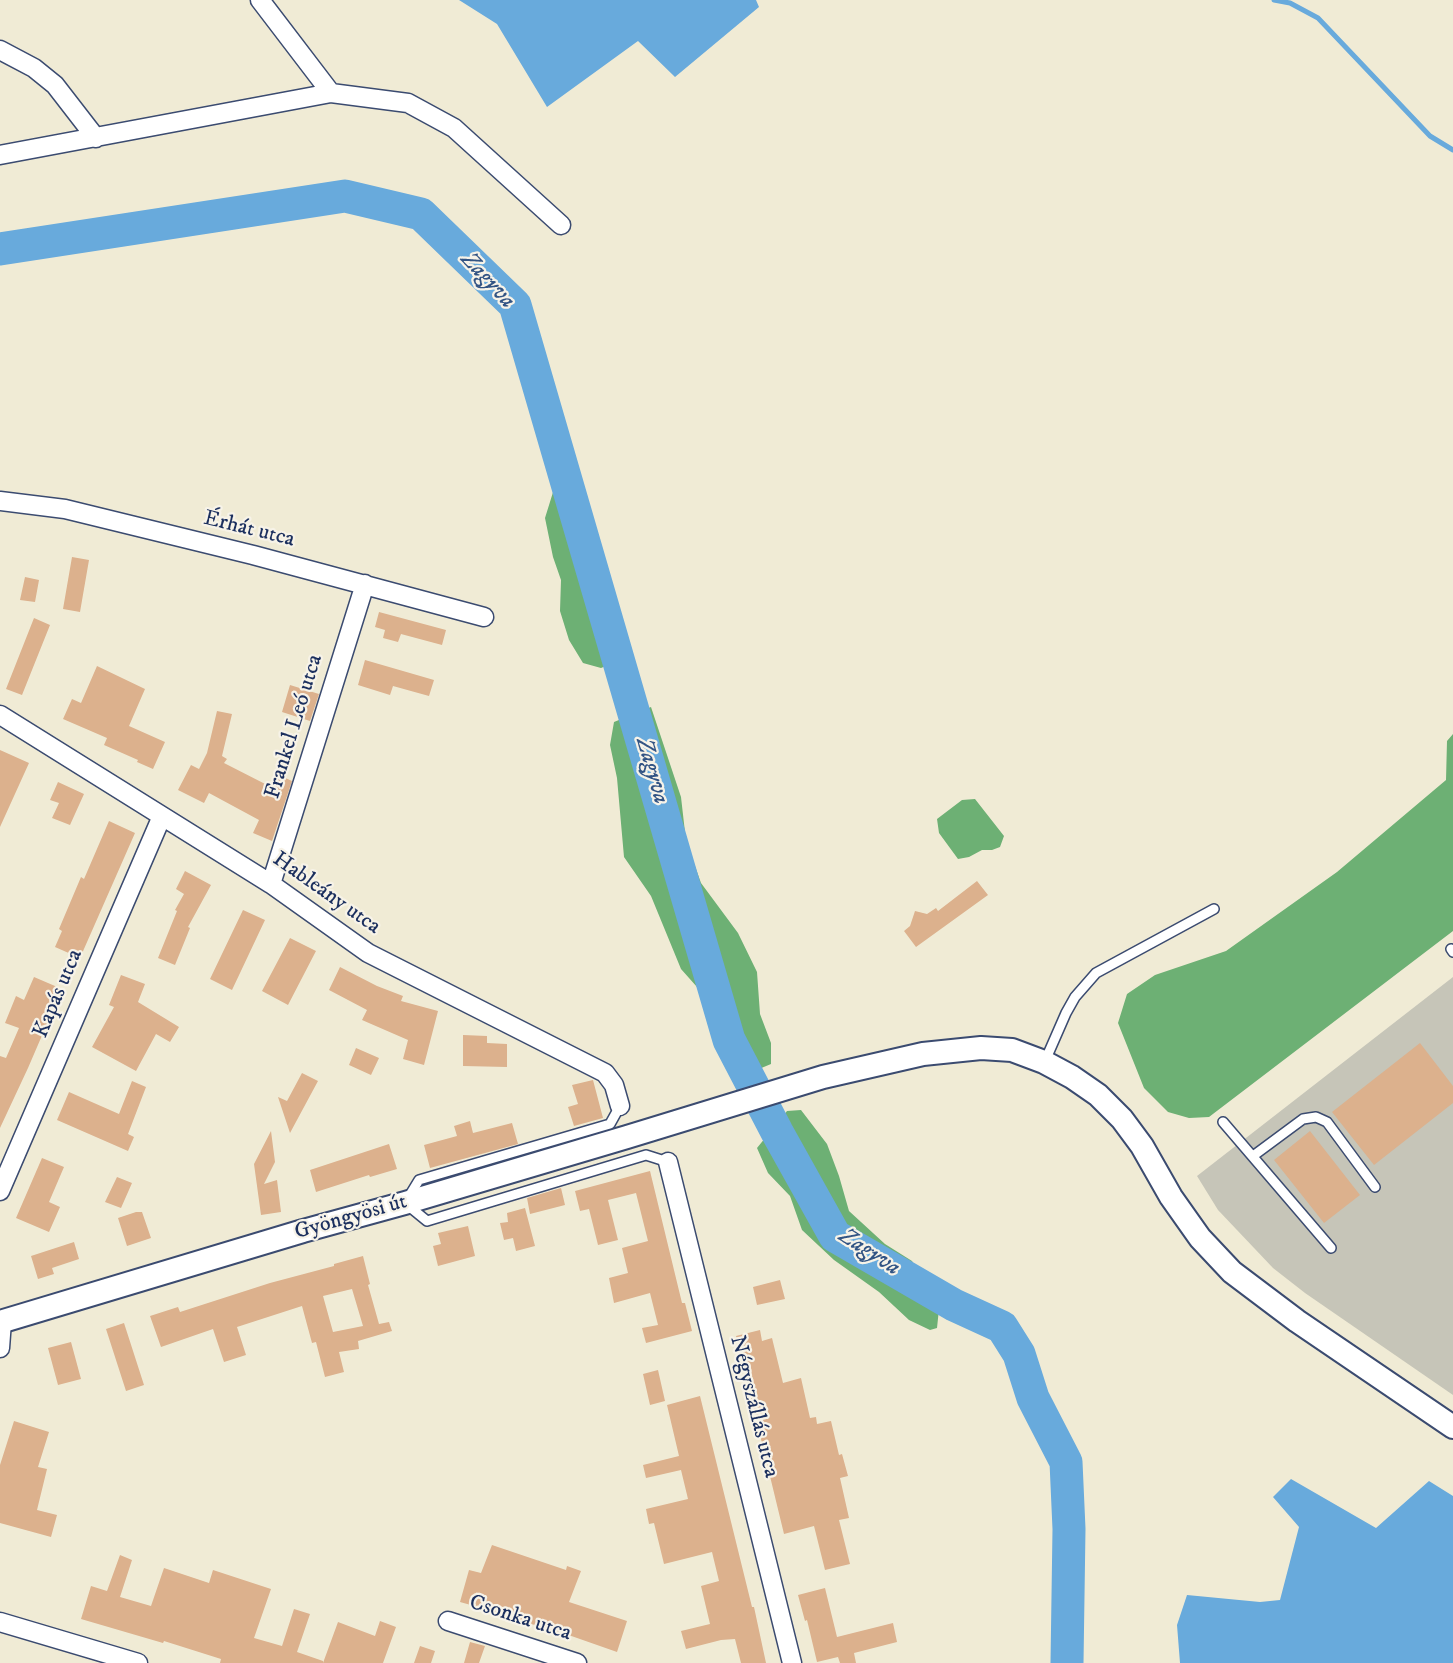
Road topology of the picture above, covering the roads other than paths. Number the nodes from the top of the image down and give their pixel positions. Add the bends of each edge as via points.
1 (260, 0) edge
2 (0, 50) edge
3 (331, 93) junction
4 (96, 138) junction
5 (0, 155) edge
6 (561, 225) dead end
7 (0, 501) edge
8 (365, 584) junction
9 (484, 617) dead end
10 (0, 715) edge
11 (162, 816) junction
12 (271, 884) junction
13 (1214, 909) dead end
14 (1044, 1062) junction
15 (620, 1106) joint
16 (1223, 1122) dead end
17 (1252, 1156) junction
18 (668, 1162) joint
19 (1375, 1187) dead end
20 (0, 1191) edge
21 (405, 1203) junction
22 (1331, 1248) dead end
23 (1, 1322) edge
24 (0, 1348) edge
25 (1453, 1427) edge
26 (448, 1621) dead end
27 (0, 1622) edge
28 (138, 1663) edge
29 (577, 1663) edge
30 (792, 1663) edge

1 - 3 street
2 - 4 street via 34,68 55,85
3 - 4 street
3 - 6 street via 408,103 454,128
4 - 5 street
7 - 8 street, Érhát utca via 65,509
8 - 9 street, Érhát utca
8 - 12 street, Frankel Leó utca
10 - 11 street, Hableány utca
11 - 12 street, Hableány utca
11 - 20 street, Kapás utca
12 - 15 street, Hableány utca via 368,953 605,1073 614,1084
13 - 14 lane via 1096,973 1066,1012
14 - 21 street, Gyöngyösi út via 1012,1050 971,1048 923,1054 823,1077
14 - 25 street, Gyöngyösi út via 1098,1095 1122,1119 1185,1218 1232,1272
15 - 21 lane via 610,1124 419,1180
16 - 17 lane
17 - 19 lane via 1303,1119 1316,1118 1327,1122
17 - 22 lane
18 - 21 lane via 646,1155 427,1221
18 - 30 street, Négyszállás utca
21 - 23 street, Gyöngyösi út
23 - 24 street
26 - 29 street, Csonka utca
27 - 28 street

